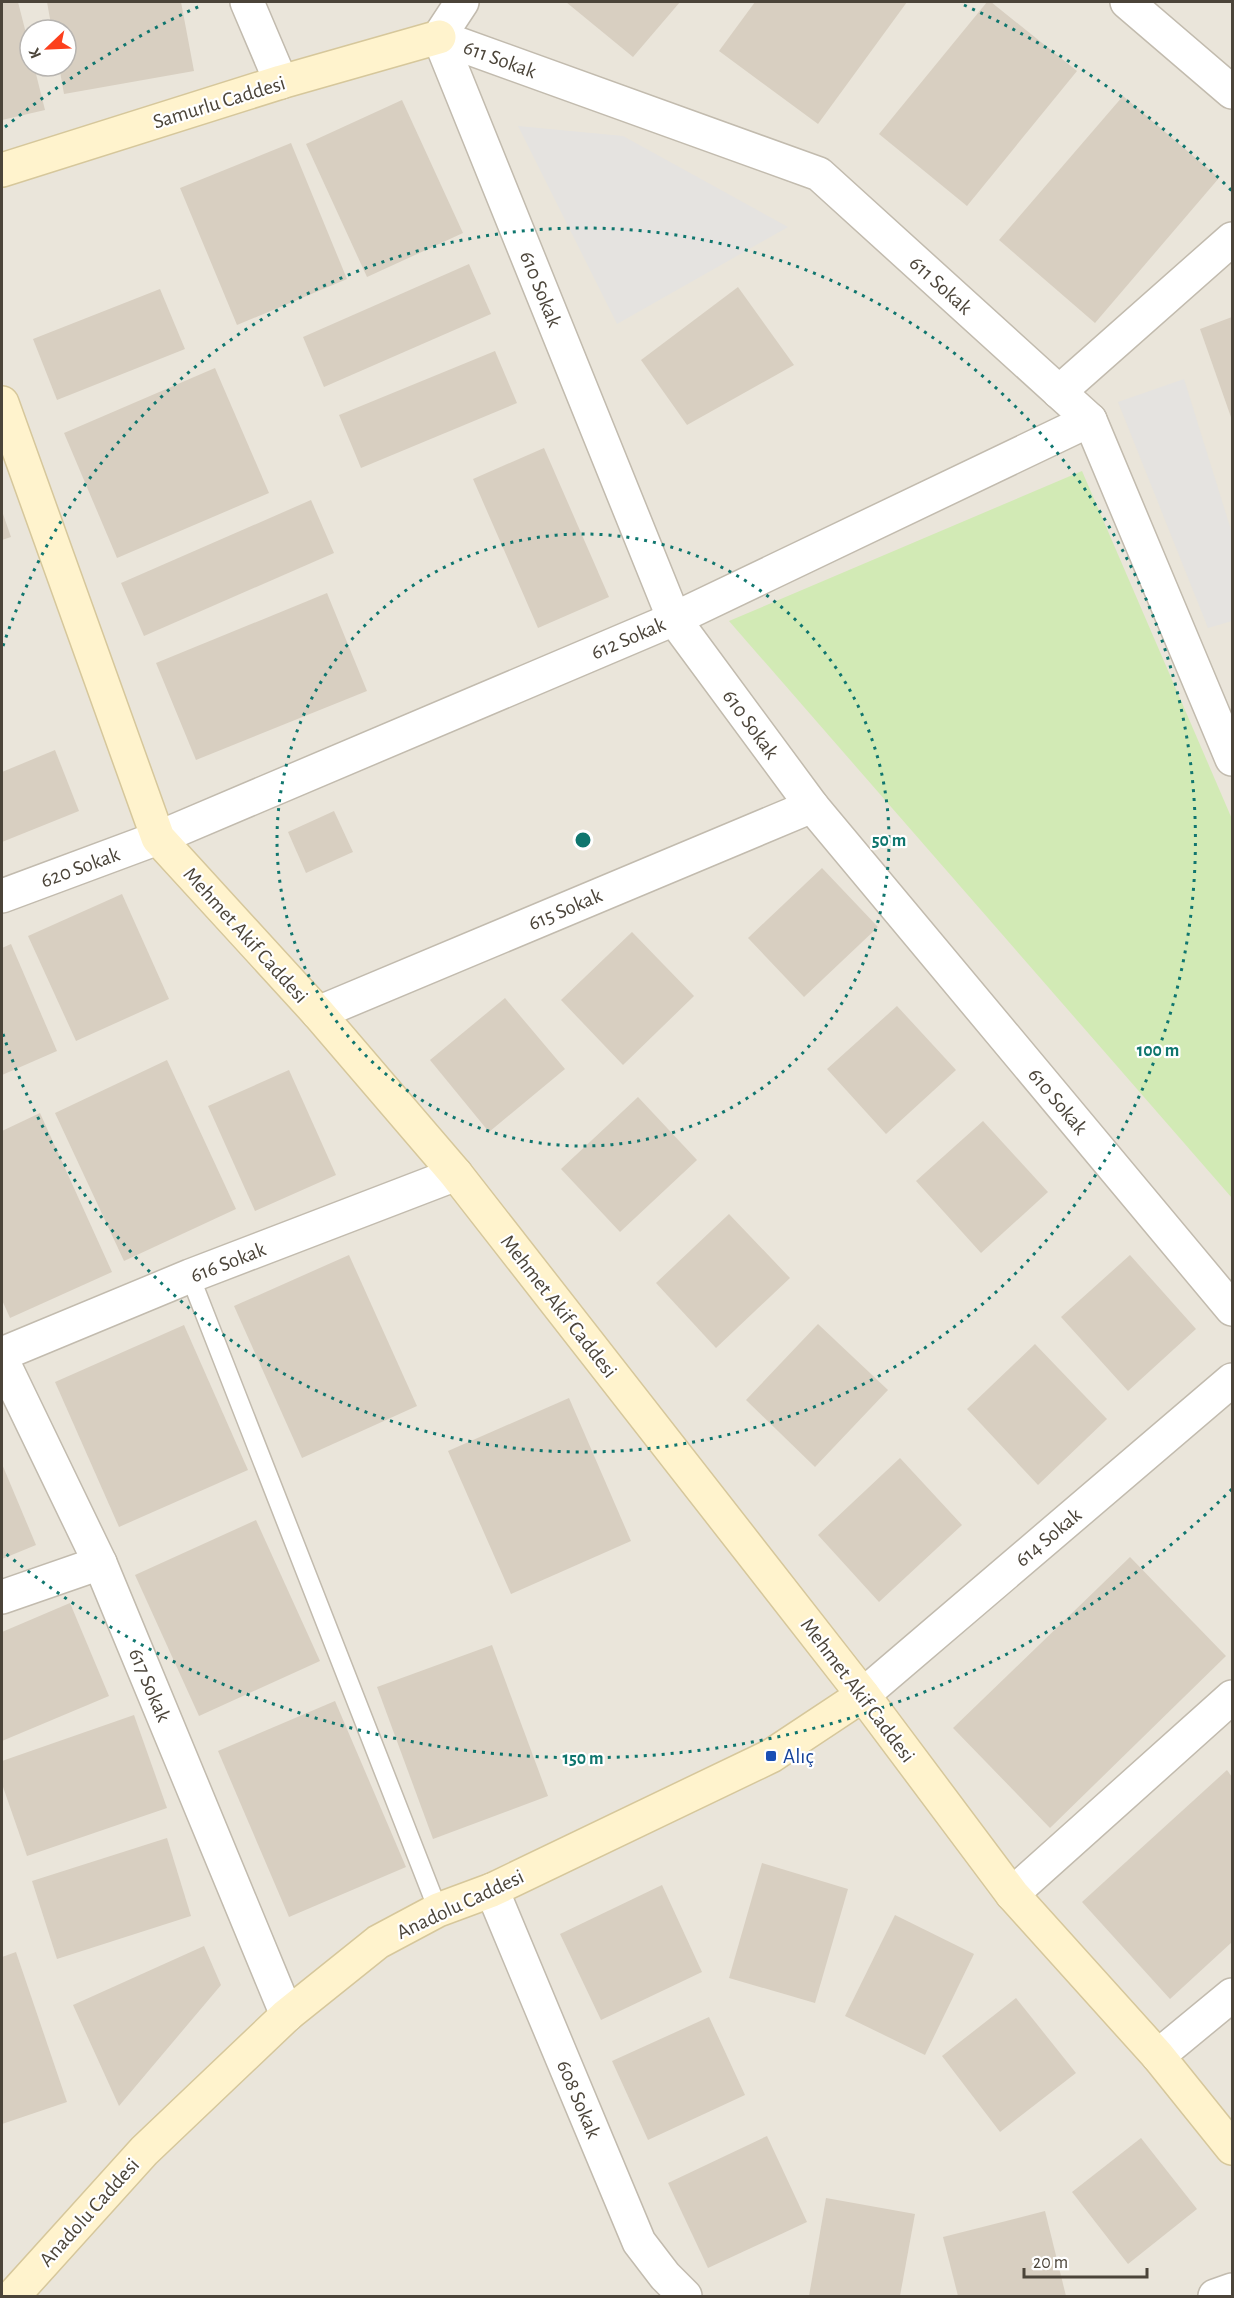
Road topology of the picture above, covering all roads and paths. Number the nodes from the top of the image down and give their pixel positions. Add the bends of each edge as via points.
1 (247, 2) edge
2 (462, 2) edge
3 (1127, 2) edge
4 (439, 37) junction
5 (281, 82) junction
6 (1233, 92) edge
7 (2, 170) edge
8 (1233, 239) edge
9 (1059, 392) junction
10 (2, 404) edge
11 (1090, 420) junction
12 (674, 619) junction
13 (1233, 759) edge
14 (812, 806) junction
15 (158, 838) junction
16 (2, 896) edge
17 (318, 1012) junction
18 (456, 1174) junction
19 (190, 1276) junction
20 (1233, 1309) edge
21 (2, 1354) edge
22 (2, 1360) edge
23 (1233, 1380) edge
24 (100, 1563) junction
25 (2, 1597) edge
26 (863, 1695) junction
27 (1233, 1697) edge
28 (492, 1890) junction
29 (1012, 1894) junction
30 (438, 1910) junction
31 (1233, 1995) edge
32 (287, 2015) junction
33 (1158, 2056) junction
34 (1233, 2148) edge
35 (1233, 2290) edge
36 (13, 2296) edge
37 (685, 2296) edge
38 (1215, 2296) edge

1 - 5 street
2 - 4 street
3 - 6 street
4 - 5 street, Samurlu Caddesi
4 - 9 street, 611 Sokak via 819,174
4 - 12 street, 610 Sokak
5 - 7 street, Samurlu Caddesi
8 - 9 street
9 - 11 street, 611 Sokak
10 - 15 street, Mehmet Akif Caddesi
11 - 12 street, 612 Sokak
11 - 13 street, 611 Sokak
12 - 14 street, 610 Sokak
12 - 15 street, 612 Sokak
14 - 17 street, 615 Sokak
14 - 20 street, 610 Sokak
15 - 16 street, 620 Sokak
15 - 17 street, Mehmet Akif Caddesi
17 - 18 street, Mehmet Akif Caddesi
18 - 19 street, 616 Sokak
18 - 26 street, Mehmet Akif Caddesi
19 - 21 street, 616 Sokak
19 - 30 lane
22 - 24 street, 617 Sokak
23 - 26 street, 614 Sokak
24 - 25 street
24 - 32 street, 617 Sokak
26 - 28 street, Anadolu Caddesi via 771,1756
26 - 29 street, Mehmet Akif Caddesi
27 - 29 street
28 - 30 street, Anadolu Caddesi
28 - 37 street, 608 Sokak via 639,2242
29 - 33 street, Mehmet Akif Caddesi
30 - 32 street, Anadolu Caddesi via 378,1942
31 - 33 street
32 - 36 street, Anadolu Caddesi via 144,2151
33 - 34 street, Mehmet Akif Caddesi
35 - 38 street

